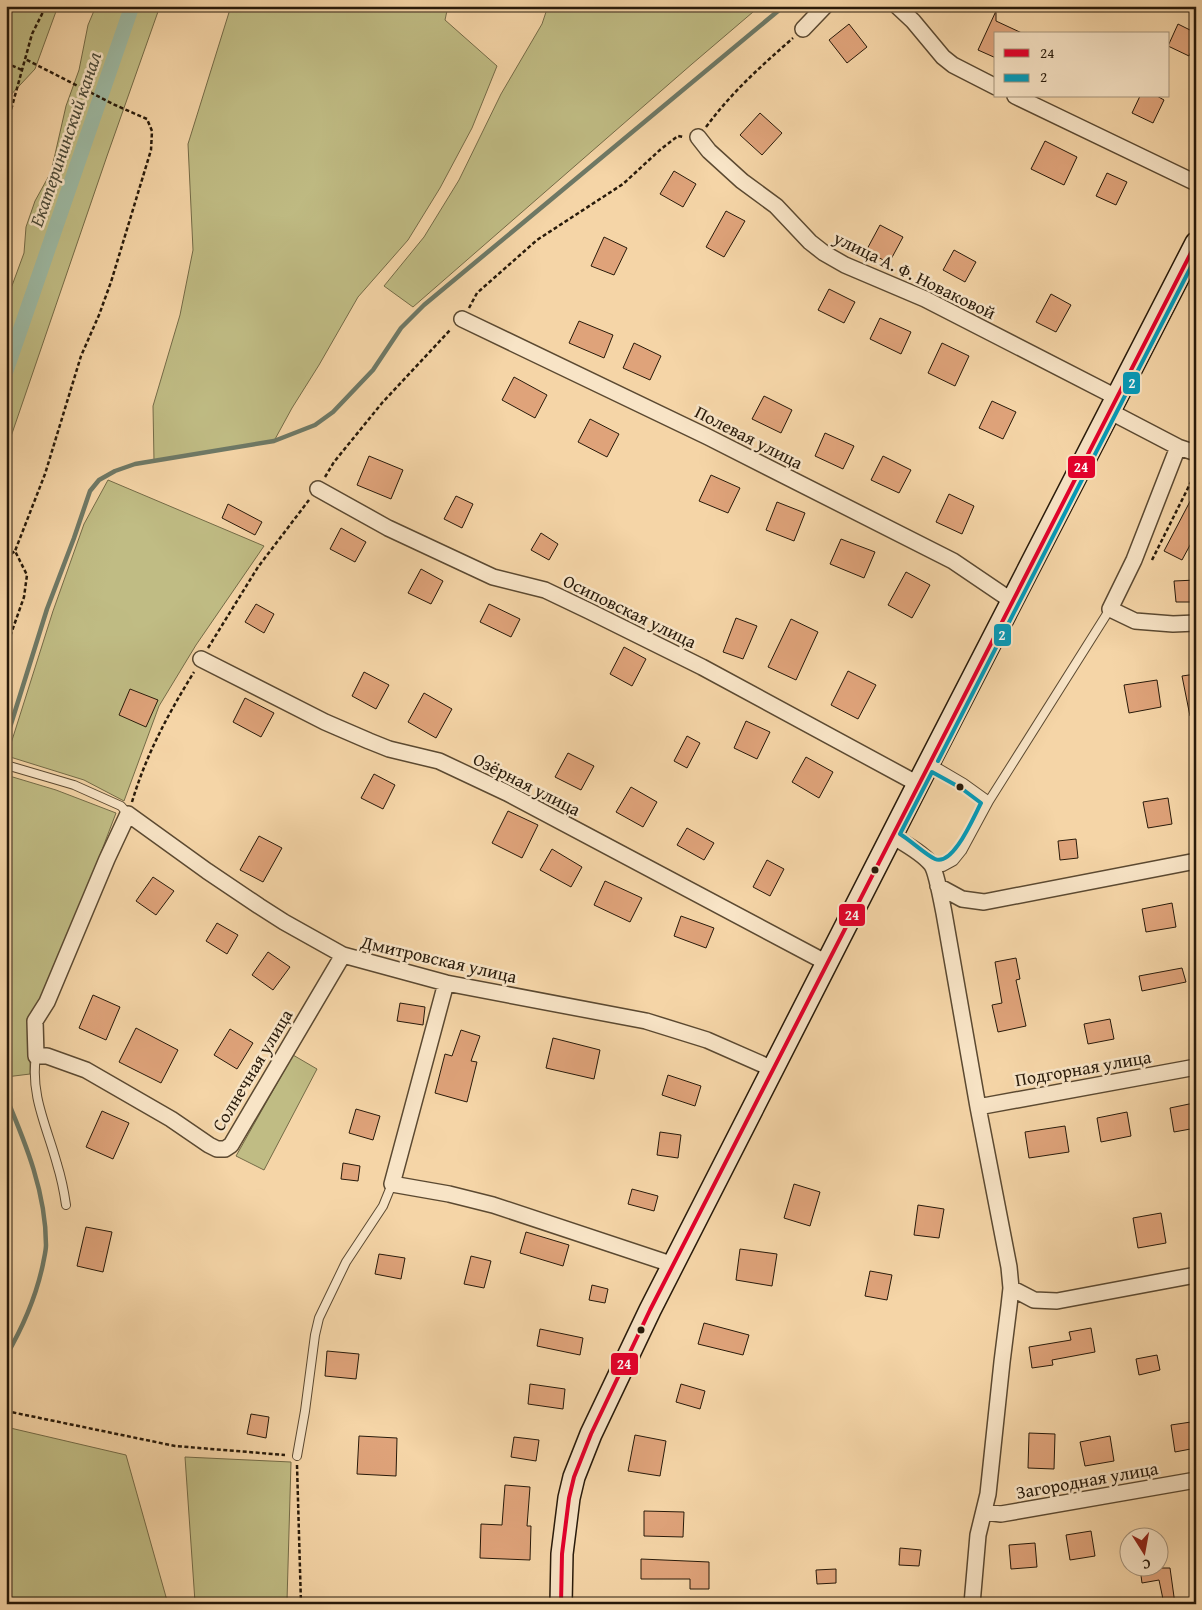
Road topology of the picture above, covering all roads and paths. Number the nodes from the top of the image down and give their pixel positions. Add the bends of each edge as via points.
1 (46, 6) edge
2 (825, 6) edge
3 (897, 6) edge
4 (803, 29) joint
5 (25, 59) junction
6 (6, 63) edge
7 (22, 70) junction
8 (994, 86) edge
9 (1019, 98) edge
10 (6, 128) edge
11 (698, 137) junction
12 (1196, 184) edge
13 (1196, 243) edge
14 (462, 319) junction
15 (1113, 404) junction
16 (1178, 447) junction
17 (1196, 453) edge
18 (1196, 472) edge
19 (318, 489) junction
20 (15, 551) junction
21 (6, 558) edge
22 (1134, 560) junction
23 (1012, 601) junction
24 (1110, 610) junction
25 (1196, 623) edge
26 (6, 648) edge
27 (201, 659) junction
28 (930, 763) junction
29 (6, 765) edge
30 (918, 784) junction
31 (989, 801) junction
32 (128, 814) junction
33 (892, 836) junction
34 (1196, 861) edge
35 (932, 865) junction
36 (938, 886) junction
37 (343, 955) junction
38 (827, 963) junction
39 (446, 983) junction
40 (36, 1056) junction
41 (1196, 1067) edge
42 (773, 1068) junction
43 (978, 1107) junction
44 (392, 1184) junction
45 (66, 1205) dead end
46 (674, 1265) junction
47 (1196, 1275) edge
48 (1010, 1288) junction
49 (6, 1411) edge
50 (297, 1456) junction
51 (1196, 1480) edge
52 (985, 1512) junction
53 (301, 1604) edge
54 (561, 1604) edge
55 (972, 1604) edge

1 - 5 path via 32,34
2 - 4 street
3 - 8 street via 943,57
4 - 11 path via 724,102
5 - 7 path
5 - 20 path via 148,119 152,131 151,150 111,282 81,356 45,474
6 - 7 path
7 - 10 path
9 - 12 street
11 - 14 path via 678,136 623,184 537,240 478,293
11 - 15 street, улица А. Ф. Новаковой via 742,181 776,206 824,253 925,299
13 - 15 main road
14 - 19 path via 382,403 334,462
14 - 23 street, Полевая улица via 708,437 953,561
15 - 16 street, улица А. Ф. Новаковой
15 - 23 main road
16 - 17 street, улица А. Ф. Новаковой
16 - 22 street
18 - 22 path via 1149,565
19 - 27 path via 258,567
19 - 30 street, Осиповская улица via 388,528 493,577 545,590 606,619
20 - 21 path
20 - 26 path via 27,575 24,596
22 - 24 street
23 - 28 main road
24 - 25 street via 1135,621
24 - 31 lane
27 - 32 path via 150,750
27 - 38 street, Озёрная улица via 325,722 389,749 439,761 507,793
28 - 30 main road
28 - 31 lane
29 - 32 lane via 74,785 121,806
30 - 33 main road
31 - 35 lane via 954,861 943,866
32 - 37 street, Дмитровская улица via 259,906
32 - 40 street via 48,1002 35,1021
33 - 35 street
33 - 38 main road
34 - 36 street via 984,902 962,899
35 - 36 street
36 - 43 street
37 - 39 street, Дмитровская улица
37 - 40 street, Солнечная улица via 231,1145 225,1149 209,1145 86,1070 47,1056
38 - 42 main road
39 - 42 street, Дмитровская улица via 646,1021 707,1040
39 - 44 street
40 - 45 lane via 35,1086
41 - 43 street, Подгорная улица
42 - 46 main road
43 - 48 street via 1009,1267
44 - 46 street via 493,1205
44 - 50 lane via 383,1206 346,1262 319,1318
46 - 54 main road via 602,1409 577,1470 566,1519
47 - 48 street via 1057,1301 1034,1300
48 - 52 street
49 - 50 path via 175,1446
50 - 53 path
51 - 52 street, Загородная улица via 1001,1514
52 - 55 street via 978,1535

